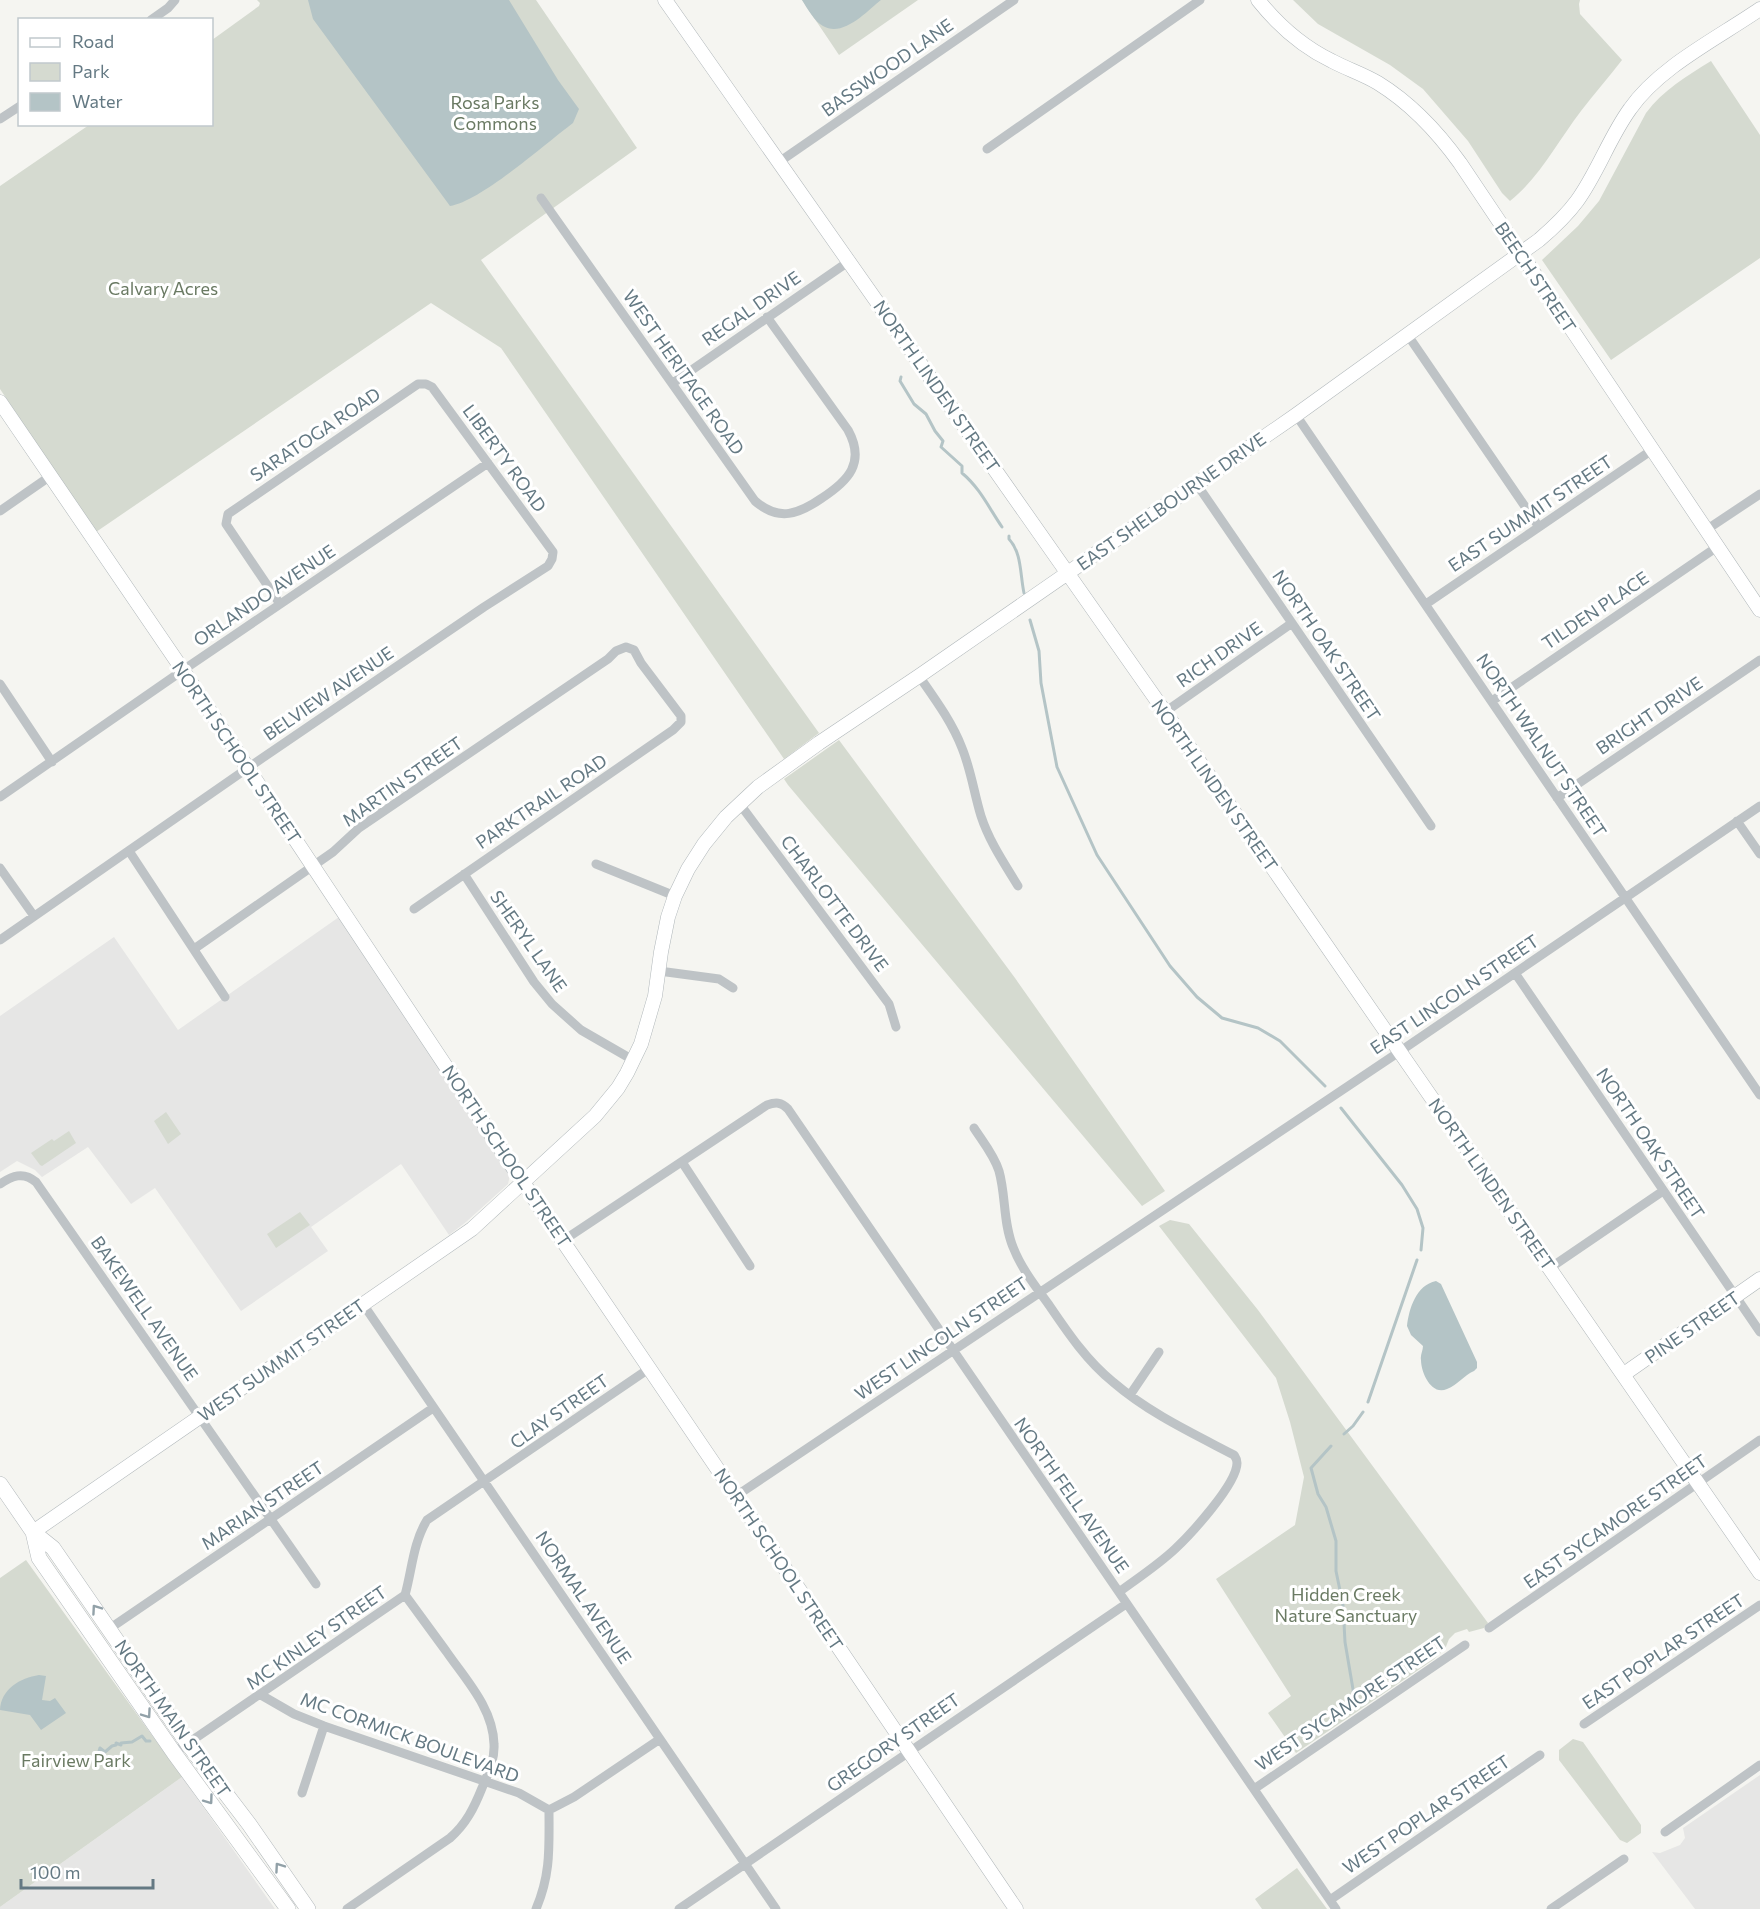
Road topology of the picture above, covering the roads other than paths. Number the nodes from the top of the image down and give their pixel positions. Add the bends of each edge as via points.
1 (175, 0) edge
2 (665, 0) edge
3 (1014, 0) edge
4 (1200, 0) edge
5 (1258, 0) edge
6 (1759, 11) edge
7 (154, 18) edge
8 (18, 107) edge
9 (0, 119) edge
10 (987, 149) dead end
11 (778, 162) junction
12 (541, 198) dead end
13 (1520, 254) junction
14 (848, 261) junction
15 (767, 317) junction
16 (1407, 334) junction
17 (673, 383) junction
18 (426, 384) joint
19 (0, 402) edge
20 (1296, 415) junction
21 (1652, 450) junction
22 (488, 463) junction
23 (50, 477) junction
24 (1196, 483) junction
25 (1760, 494) edge
26 (0, 511) edge
27 (1539, 527) junction
28 (1706, 530) junction
29 (1717, 547) junction
30 (553, 556) joint
31 (1068, 573) junction
32 (280, 604) junction
33 (1426, 604) junction
34 (1760, 610) edge
35 (1292, 623) junction
36 (631, 648) joint
37 (1760, 660) edge
38 (183, 670) junction
39 (919, 676) junction
40 (0, 684) edge
41 (1492, 701) junction
42 (1165, 712) junction
43 (52, 762) junction
44 (248, 768) junction
45 (0, 798) edge
46 (1557, 798) junction
47 (740, 803) junction
48 (1760, 806) edge
49 (1737, 821) junction
50 (1431, 826) dead end
51 (129, 851) junction
52 (1760, 854) edge
53 (596, 864) dead end
54 (313, 865) junction
55 (0, 868) edge
56 (464, 874) junction
57 (1018, 886) dead end
58 (675, 896) junction
59 (1625, 897) junction
60 (414, 909) dead end
61 (34, 916) junction
62 (0, 940) edge
63 (194, 949) junction
64 (659, 971) junction
65 (1515, 973) junction
66 (733, 988) dead end
67 (225, 997) dead end
68 (896, 1027) dead end
69 (1399, 1052) junction
70 (633, 1060) junction
71 (1760, 1095) edge
72 (974, 1128) dead end
73 (682, 1162) junction
74 (523, 1181) junction
75 (0, 1184) edge
76 (1663, 1191) junction
77 (1165, 1208) joint
78 (564, 1240) junction
79 (750, 1266) dead end
80 (1550, 1268) junction
81 (1760, 1279) edge
82 (1040, 1292) junction
83 (1735, 1296) junction
84 (363, 1304) junction
85 (1760, 1332) edge
86 (954, 1350) junction
87 (1158, 1352) dead end
88 (650, 1368) junction
89 (1623, 1374) junction
90 (1130, 1395) junction
91 (433, 1407) junction
92 (199, 1417) junction
93 (1760, 1440) edge
94 (486, 1481) junction
95 (1698, 1483) junction
96 (0, 1484) edge
97 (736, 1496) junction
98 (271, 1519) junction
99 (33, 1532) junction
100 (1760, 1573) edge
101 (316, 1584) dead end
102 (1119, 1592) junction
103 (405, 1595) junction
104 (1126, 1604) junction
105 (1760, 1605) edge
106 (1489, 1628) dead end
107 (109, 1629) junction
108 (1465, 1645) dead end
109 (261, 1695) junction
110 (1584, 1724) dead end
111 (324, 1726) junction
112 (660, 1738) junction
113 (185, 1746) junction
114 (909, 1752) junction
115 (1540, 1755) dead end
116 (1760, 1765) edge
117 (484, 1781) junction
118 (1254, 1789) junction
119 (302, 1793) dead end
120 (549, 1810) junction
121 (1665, 1832) dead end
122 (1624, 1859) dead end
123 (746, 1864) junction
124 (1330, 1900) junction
125 (288, 1909) edge
126 (308, 1909) edge
127 (347, 1909) edge
128 (536, 1909) edge
129 (679, 1909) edge
130 (776, 1909) edge
131 (1016, 1909) edge
132 (1336, 1909) edge
133 (1551, 1909) edge

1 - 7 street
2 - 11 street, NORTH LINDEN STREET
3 - 11 street, BASSWOOD LANE
4 - 10 street
5 - 13 street, BEECH STREET via 1292,36 1377,82 1429,123
6 - 13 street, EAST SHELBOURNE DRIVE via 1649,86 1630,109 1578,200 1556,225
8 - 9 street
11 - 14 street, NORTH LINDEN STREET
12 - 17 street, WEST HERITAGE ROAD
13 - 16 street, EAST SHELBOURNE DRIVE
13 - 21 street, BEECH STREET
14 - 15 street, REGAL DRIVE
14 - 31 street, NORTH LINDEN STREET
15 - 17 street, REGAL DRIVE
15 - 17 street, WEST HERITAGE ROAD via 854,442 855,463 850,475 826,496 791,514 772,512 760,505
16 - 20 street, EAST SHELBOURNE DRIVE
16 - 27 street
18 - 22 street, LIBERTY ROAD
18 - 32 street, SARATOGA ROAD via 418,384 370,415 226,517 226,524
19 - 23 street, NORTH SCHOOL STREET
20 - 24 street, EAST SHELBOURNE DRIVE
20 - 33 street, NORTH WALNUT STREET
21 - 27 street, EAST SUMMIT STREET
21 - 28 street, BEECH STREET
22 - 30 street, LIBERTY ROAD via 552,548
22 - 32 street, ORLANDO AVENUE
23 - 26 street
23 - 38 street, NORTH SCHOOL STREET
24 - 31 street, EAST SHELBOURNE DRIVE
24 - 35 street, NORTH OAK STREET
25 - 28 street
27 - 33 street, EAST SUMMIT STREET
28 - 29 street, BEECH STREET
29 - 34 street, BEECH STREET
29 - 41 street, TILDEN PLACE
30 - 44 street, BELVIEW AVENUE via 548,566
31 - 39 street, EAST SHELBOURNE DRIVE
31 - 42 street, NORTH LINDEN STREET
32 - 38 street, ORLANDO AVENUE
33 - 41 street, NORTH WALNUT STREET
35 - 42 street, RICH DRIVE
35 - 50 street, NORTH OAK STREET
36 - 54 street, MARTIN STREET via 616,651 358,828
36 - 56 street, PARKTRAIL ROAD via 681,716 681,722
37 - 46 street, BRIGHT DRIVE
38 - 43 street, ORLANDO AVENUE
38 - 44 street, NORTH SCHOOL STREET
39 - 47 street, EAST SHELBOURNE DRIVE via 819,743
39 - 57 street via 958,738 985,826
40 - 43 street
41 - 46 street, NORTH WALNUT STREET
42 - 69 street, NORTH LINDEN STREET
43 - 45 street, ORLANDO AVENUE
44 - 51 street, BELVIEW AVENUE
44 - 54 street, NORTH SCHOOL STREET
46 - 59 street, NORTH WALNUT STREET
47 - 58 street, EAST SHELBOURNE DRIVE via 696,856
47 - 68 street, CHARLOTTE DRIVE via 889,1004
48 - 49 street, EAST LINCOLN STREET
49 - 52 street
49 - 59 street, EAST LINCOLN STREET
51 - 61 street, BELVIEW AVENUE
51 - 63 street
53 - 58 street
54 - 63 street, MARTIN STREET
54 - 74 street, NORTH SCHOOL STREET
55 - 61 street
56 - 60 street, PARKTRAIL ROAD
56 - 70 street, SHERYL LANE via 552,1004 581,1029
58 - 64 street, EAST SHELBOURNE DRIVE
59 - 65 street, EAST LINCOLN STREET
59 - 71 street, NORTH WALNUT STREET
61 - 62 street, BELVIEW AVENUE
63 - 67 street
64 - 66 street via 719,979
64 - 70 street, WEST SUMMIT STREET via 651,1014
65 - 69 street, EAST LINCOLN STREET
65 - 76 street, NORTH OAK STREET
69 - 77 street, EAST LINCOLN STREET
69 - 80 street, NORTH LINDEN STREET
70 - 74 street, WEST SUMMIT STREET via 618,1088 595,1116
72 - 82 street via 998,1170 1012,1247
73 - 78 street
73 - 79 street
73 - 86 street, NORTH FELL AVENUE via 767,1105 778,1102 788,1109
74 - 78 street, NORTH SCHOOL STREET
74 - 84 street, WEST SUMMIT STREET via 472,1229
75 - 92 street, BAKEWELL AVENUE via 24,1175 36,1182
76 - 80 street
76 - 83 street, NORTH OAK STREET
77 - 82 street, WEST LINCOLN STREET
78 - 88 street, NORTH SCHOOL STREET
80 - 89 street, NORTH LINDEN STREET
81 - 83 street, PINE STREET
82 - 86 street, WEST LINCOLN STREET
82 - 90 street via 1084,1353
83 - 85 street, NORTH OAK STREET
83 - 89 street, PINE STREET
84 - 91 street, NORMAL AVENUE
84 - 92 street, WEST SUMMIT STREET
86 - 97 street, WEST LINCOLN STREET
86 - 102 street, NORTH FELL AVENUE
87 - 90 street
88 - 94 street, CLAY STREET
88 - 97 street, NORTH SCHOOL STREET
89 - 95 street, NORTH LINDEN STREET
90 - 102 street via 1193,1435 1234,1455 1237,1465 1230,1481 1193,1531
91 - 94 street, NORMAL AVENUE
91 - 98 street, MARIAN STREET
92 - 98 street, BAKEWELL AVENUE
92 - 99 street, WEST SUMMIT STREET
93 - 95 street, EAST SYCAMORE STREET
94 - 103 street, MC KINLEY STREET via 427,1520 418,1534
94 - 112 street, NORMAL AVENUE
95 - 100 street, NORTH LINDEN STREET
95 - 106 street, EAST SYCAMORE STREET
96 - 99 main road, NORTH MAIN STREET
97 - 114 street, NORTH SCHOOL STREET
98 - 101 street, BAKEWELL AVENUE
98 - 107 street, MARIAN STREET
107 -> 99 main road, NORTH MAIN STREET via 53,1548
99 -> 125 main road, NORTH MAIN STREET via 39,1558
102 - 104 street, NORTH FELL AVENUE
103 - 109 street, MC KINLEY STREET
103 - 117 street via 473,1688 489,1719 494,1747
104 - 114 street, GREGORY STREET
104 - 118 street, NORTH FELL AVENUE
105 - 110 street, EAST POPLAR STREET
107 - 113 main road, NORTH MAIN STREET
108 - 118 street, WEST SYCAMORE STREET
109 - 111 street, MC CORMICK BOULEVARD
109 - 113 street, MC KINLEY STREET
111 - 117 street, MC CORMICK BOULEVARD
111 - 119 street
112 - 120 street
112 - 123 street, NORMAL AVENUE
126 -> 113 main road, NORTH MAIN STREET via 249,1824
114 - 123 street, GREGORY STREET
114 - 131 street, NORTH SCHOOL STREET
115 - 124 street, WEST POPLAR STREET
116 - 121 street
117 - 120 street, MC CORMICK BOULEVARD via 519,1793
117 - 127 street via 461,1829
118 - 124 street, NORTH FELL AVENUE
120 - 128 street via 548,1870
122 - 133 street
123 - 129 street, GREGORY STREET
123 - 130 street, NORMAL AVENUE
124 - 132 street, NORTH FELL AVENUE

